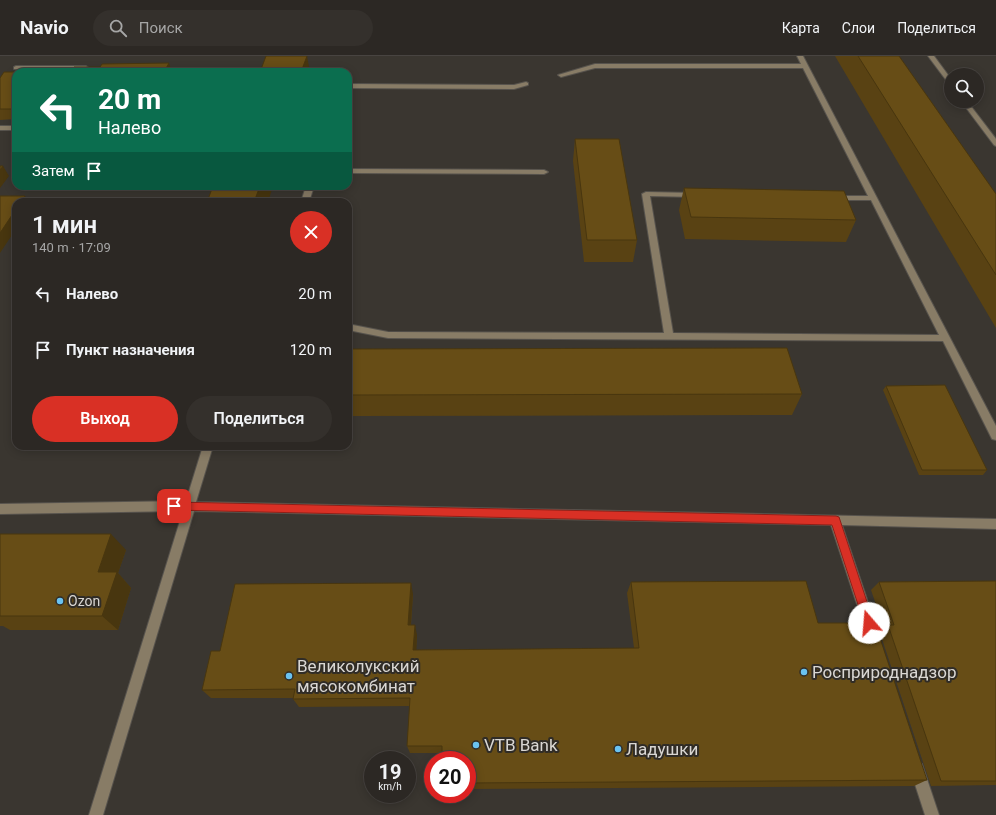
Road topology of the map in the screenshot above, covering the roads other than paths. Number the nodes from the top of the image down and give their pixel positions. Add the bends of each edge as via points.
1 (800, 56) edge
2 (930, 56) edge
3 (805, 66) junction
4 (944, 74) edge
5 (561, 75) dead end
6 (526, 84) dead end
7 (352, 86) edge
8 (969, 108) edge
9 (0, 128) edge
10 (12, 128) edge
11 (996, 144) edge
12 (352, 171) edge
13 (544, 172) dead end
14 (707, 195) edge
15 (826, 198) edge
16 (873, 198) junction
17 (352, 328) edge
18 (669, 337) junction
19 (944, 338) junction
20 (996, 436) edge
21 (207, 450) edge
22 (189, 506) junction
23 (0, 509) edge
24 (836, 520) junction
25 (996, 524) edge
26 (877, 648) edge
27 (914, 760) edge
28 (96, 815) edge
29 (932, 815) edge

1 - 3 street
2 - 4 street
3 - 5 street via 595,66
3 - 16 street
6 - 7 street via 514,87
8 - 11 street
9 - 10 street
12 - 13 street
14 - 18 street via 646,194
15 - 16 street
16 - 19 street
17 - 18 street via 388,335
18 - 19 street
19 - 20 street
21 - 22 street
22 - 23 street
22 - 24 street
22 - 28 street
24 - 25 street
24 - 26 street
27 - 29 street

